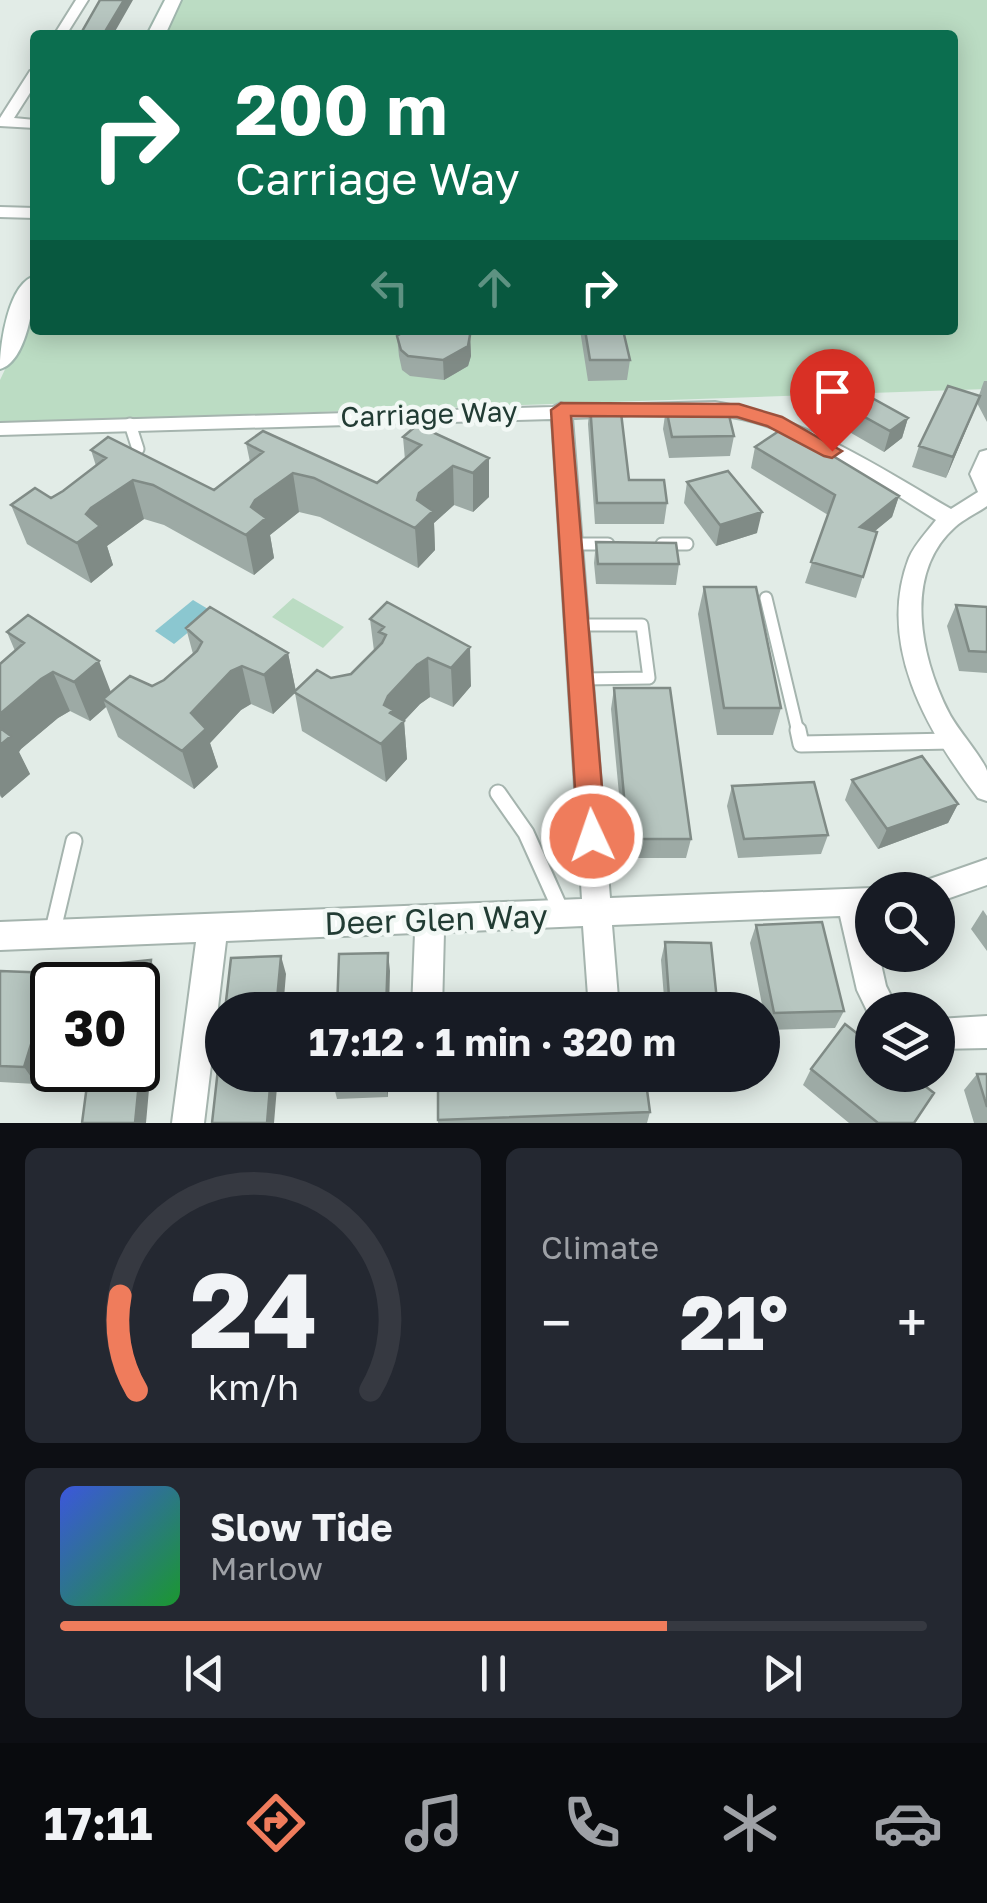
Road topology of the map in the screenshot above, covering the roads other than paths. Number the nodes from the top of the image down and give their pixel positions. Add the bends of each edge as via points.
1 (82, 0) edge
2 (174, 0) edge
3 (63, 30) edge
4 (159, 30) edge
5 (30, 81) edge
6 (2, 122) edge
7 (30, 124) edge
8 (0, 212) edge
9 (30, 213) edge
10 (30, 294) edge
11 (0, 361) edge
12 (561, 410) junction
13 (130, 422) junction
14 (0, 429) edge
15 (138, 449) edge
16 (987, 457) edge
17 (987, 493) edge
18 (950, 520) junction
19 (572, 544) junction
20 (630, 544) edge
21 (649, 544) edge
22 (687, 544) dead end
23 (766, 598) dead end
24 (578, 625) junction
25 (583, 679) junction
26 (952, 741) junction
27 (987, 790) edge
28 (498, 793) dead end
29 (74, 841) dead end
30 (987, 872) edge
31 (955, 883) edge
32 (855, 903) edge
33 (597, 914) junction
34 (563, 915) junction
35 (430, 921) junction
36 (213, 928) junction
37 (52, 934) junction
38 (0, 936) edge
39 (428, 992) edge
40 (603, 992) edge
41 (987, 1032) edge
42 (955, 1033) edge
43 (188, 1123) edge

1 - 3 street
2 - 4 street
5 - 6 street
6 - 7 street
8 - 9 street
10 - 11 street
12 - 13 street, Carriage Way
12 - 18 street, Carriage Way via 739,410 802,434
12 - 19 street
13 - 14 street, Carriage Way
13 - 15 lane
16 - 17 street via 980,474
17 - 18 street
18 - 26 street via 916,566 907,600 920,678
19 - 20 lane
19 - 24 street
21 - 22 lane
23 - 26 lane via 801,744
24 - 25 street
24 - 25 lane via 642,626 650,678
25 - 33 street
26 - 27 street
28 - 34 lane via 526,833
29 - 37 lane
30 - 31 street
32 - 33 street, Deer Glen Way
33 - 34 street, Deer Glen Way
33 - 40 street
34 - 35 street, Deer Glen Way
35 - 36 street, Deer Glen Way
35 - 39 street
36 - 37 street, Deer Glen Way
36 - 43 street
37 - 38 street, Deer Glen Way
41 - 42 street

